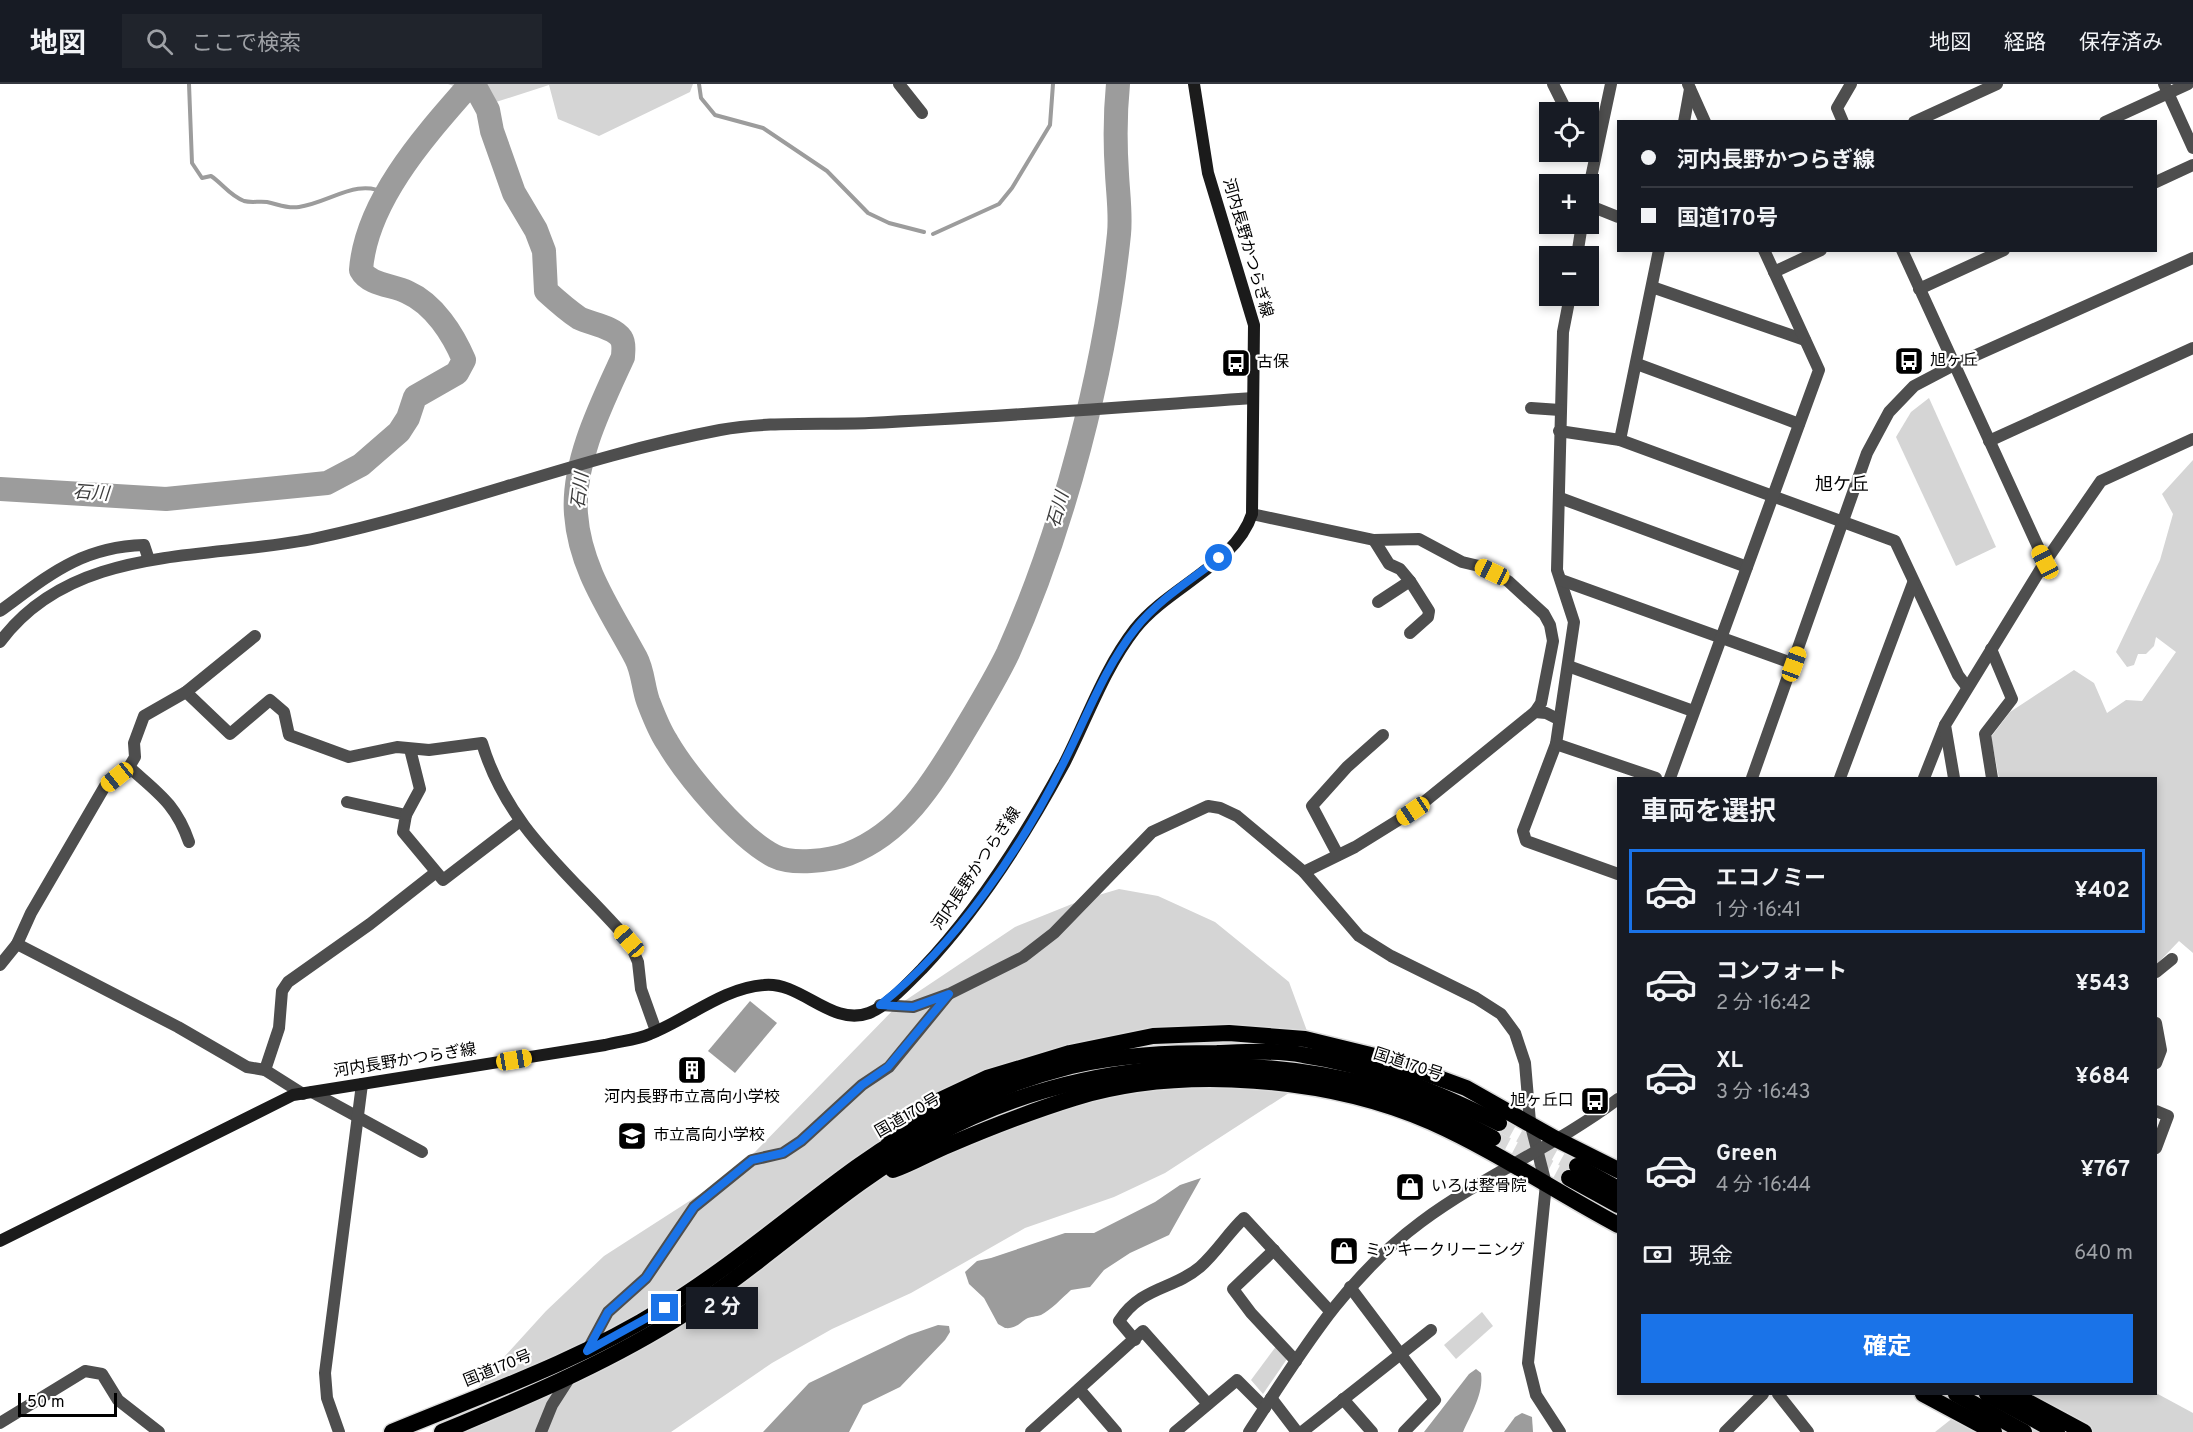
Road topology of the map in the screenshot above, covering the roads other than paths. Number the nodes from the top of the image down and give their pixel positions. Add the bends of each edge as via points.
1 (899, 84) edge
2 (1194, 84) edge
3 (1553, 84) edge
4 (1611, 84) edge
5 (1851, 84) edge
6 (1997, 84) edge
7 (2188, 84) edge
8 (1689, 86) edge
9 (2166, 88) edge
10 (1562, 102) edge
11 (922, 113) dead end
12 (1684, 120) edge
13 (1704, 120) edge
14 (1842, 120) edge
15 (1918, 120) edge
16 (2109, 120) edge
17 (1599, 123) edge
18 (2193, 148) edge
19 (2193, 165) edge
20 (2157, 182) edge
21 (1599, 209) edge
22 (1617, 216) edge
23 (1659, 252) edge
24 (1765, 252) edge
25 (1817, 252) edge
26 (1903, 252) edge
27 (2000, 252) edge
28 (2193, 258) edge
29 (1774, 272) junction
30 (1652, 287) junction
31 (1919, 289) junction
32 (1568, 306) edge
33 (1805, 340) junction
34 (2193, 348) edge
35 (1637, 364) junction
36 (1954, 365) junction
37 (1253, 398) junction
38 (1531, 408) dead end
39 (1560, 410) junction
40 (1799, 424) junction
41 (1559, 431) junction
42 (2193, 439) edge
43 (1620, 440) junction
44 (1989, 441) junction
45 (1772, 497) junction
46 (1560, 498) junction
47 (1252, 514) junction
48 (1844, 522) junction
49 (1374, 540) junction
50 (149, 560) junction
51 (2045, 562) junction
52 (1747, 567) junction
53 (1561, 580) junction
54 (1410, 581) junction
55 (1913, 583) junction
56 (1378, 602) dead end
57 (0, 611) edge
58 (1410, 633) dead end
59 (255, 636) dead end
60 (1720, 637) junction
61 (0, 642) edge
62 (1991, 649) junction
63 (1794, 664) junction
64 (1568, 666) junction
65 (1967, 687) junction
66 (186, 692) junction
67 (1693, 711) junction
68 (1535, 712) junction
69 (1558, 719) junction
70 (1945, 725) junction
71 (1383, 735) dead end
72 (1556, 744) junction
73 (410, 748) junction
74 (129, 767) junction
75 (1653, 777) edge
76 (1670, 777) edge
77 (1752, 777) edge
78 (1840, 777) edge
79 (1924, 777) edge
80 (1954, 777) edge
81 (1992, 777) edge
82 (348, 802) dead end
83 (406, 814) junction
84 (520, 821) junction
85 (189, 842) dead end
86 (1338, 855) junction
87 (1304, 872) junction
88 (435, 873) junction
89 (1617, 873) edge
90 (17, 944) junction
91 (2172, 959) dead end
92 (0, 965) edge
93 (2157, 971) edge
94 (949, 994) junction
95 (880, 1005) junction
96 (2157, 1028) edge
97 (656, 1031) junction
98 (2157, 1060) edge
99 (266, 1070) junction
100 (362, 1084) junction
101 (307, 1093) junction
102 (1617, 1100) edge
103 (2157, 1111) edge
104 (358, 1118) junction
105 (1530, 1122) junction
106 (1496, 1130) tunnel mouth
107 (1556, 1139) junction
108 (2157, 1145) edge
109 (1537, 1150) junction
110 (422, 1152) dead end
111 (1512, 1165) junction
112 (1617, 1170) edge
113 (862, 1173) junction
114 (1546, 1184) junction
115 (1617, 1189) edge
116 (1617, 1204) edge
117 (1617, 1224) edge
118 (0, 1241) edge
119 (1274, 1250) junction
120 (1350, 1287) junction
121 (1329, 1310) junction
122 (1431, 1330) dead end
123 (1135, 1340) junction
124 (587, 1351) junction
125 (1401, 1352) junction
126 (1296, 1361) junction
127 (570, 1377) junction
128 (1079, 1389) junction
129 (1762, 1395) edge
130 (1779, 1395) edge
131 (1925, 1395) edge
132 (1958, 1395) edge
133 (1989, 1395) edge
134 (2015, 1395) edge
135 (1343, 1399) junction
136 (1268, 1403) junction
137 (1208, 1404) junction
138 (0, 1423) edge
139 (159, 1432) edge
140 (339, 1432) edge
141 (392, 1432) edge
142 (442, 1432) edge
143 (541, 1432) edge
144 (1031, 1432) edge
145 (1116, 1432) edge
146 (1175, 1432) edge
147 (1249, 1432) edge
148 (1297, 1432) edge
149 (1302, 1432) edge
150 (1372, 1432) edge
151 (1404, 1432) edge
152 (1560, 1432) edge
153 (1725, 1432) edge
154 (1808, 1432) edge
155 (1994, 1432) edge
156 (2025, 1432) edge
157 (2057, 1432) edge
158 (2084, 1432) edge

1 - 11 street
2 - 37 main road, 河内長野かつらぎ線 via 1208,173 1254,325
3 - 10 street
4 - 17 street
5 - 14 street via 1837,108
6 - 15 street
7 - 9 street
8 - 12 street
8 - 13 street
9 - 16 street
9 - 18 street
19 - 20 street
21 - 22 street
23 - 30 street
24 - 29 street
25 - 29 street
26 - 31 street
27 - 31 street
28 - 36 street
29 - 33 street
30 - 33 street
30 - 35 street
31 - 36 street
32 - 39 street
33 - 40 street via 1818,370
34 - 44 street
35 - 40 street
35 - 43 street
36 - 44 street
36 - 48 street via 1914,386 1888,412 1867,453
37 - 47 main road, 河内長野かつらぎ線
37 - 50 street via 721,430 315,538
38 - 39 street
39 - 41 street
40 - 45 street
41 - 43 street
41 - 46 street
42 - 51 street via 2100,481
43 - 45 street
44 - 51 street
45 - 48 street
45 - 52 street
46 - 52 street
46 - 53 street via 1557,570
47 - 49 street
47 - 95 main road, 河内長野かつらぎ線 via 1235,545 1153,609 1136,628 1090,707 1065,762 999,872 951,939 906,985
48 - 55 street via 1895,541
48 - 63 street
49 - 54 street via 1389,564 1400,569
49 - 68 street via 1419,539 1434,545 1462,562 1508,581 1544,614 1553,641 1541,703
50 - 57 street via 144,544 92,553 31,586
50 - 61 street via 91,574 64,588 36,604
51 - 62 street
52 - 60 street
53 - 60 street
53 - 64 street via 1574,622
54 - 56 street
54 - 58 street via 1429,611 1428,617
55 - 65 street
55 - 78 street
59 - 66 street
60 - 63 street
60 - 67 street
62 - 65 street
62 - 81 street via 2012,699 1985,734
63 - 77 street
64 - 67 street
64 - 69 street
65 - 70 street
66 - 73 street via 230,734 270,700 284,712 289,735 349,756
66 - 74 street via 144,716
67 - 76 street
68 - 69 street
68 - 86 street via 1413,811
69 - 72 street
70 - 79 street
70 - 80 street
71 - 86 street via 1312,806
72 - 75 street
72 - 89 street via 1523,831 1526,841
73 - 83 street via 420,789
73 - 84 street via 429,750 482,743 490,771
74 - 85 street via 181,818
74 - 90 street via 105,786
82 - 83 street
83 - 88 street via 403,832
84 - 88 street via 443,880
84 - 97 street via 546,855 629,941
86 - 87 street
87 - 94 street via 1237,816 1220,808 1191,812 1137,844 1083,905 1023,957
87 - 105 street via 1359,936 1501,1014 1515,1033 1525,1063
88 - 99 street via 288,982 282,991 279,1028
90 - 92 street
90 - 99 street via 247,1067
91 - 93 street
94 - 95 street via 913,1007
94 - 124 street via 888,1067 862,1085 801,1141 783,1153 752,1160 694,1207 646,1278 608,1312
95 - 97 main road, 河内長野かつらぎ線 via 857,1016 840,1014 783,987 767,984 704,1006
96 - 98 street via 2161,1050
97 - 100 main road, 河内長野かつらぎ線 via 605,1045
99 - 101 street
100 - 101 main road, 河内長野かつらぎ線
100 - 104 street
101 - 104 street
101 - 118 main road, 河内長野かつらぎ線 via 293,1095
102 - 107 street
103 - 108 street via 2168,1116
104 - 110 street
104 - 140 street via 325,1373 327,1398
105 - 107 highway
105 - 109 street
105 - 113 highway via 1466,1088 1345,1048 1264,1035 1153,1036 1070,1053 987,1078 921,1109
106 - 113 highway, 国道170号 via 1377,1088 1302,1071 1154,1069 1076,1083 998,1106
107 - 109 street
107 - 112 highway
109 - 111 street
109 - 114 street
111 - 113 highway via 1431,1122 1373,1103 1298,1085 1225,1080 1154,1082 1077,1097 999,1124 917,1162
111 - 114 highway
111 - 120 street via 1422,1221
113 - 124 highway, 国道170号 via 665,1308
113 - 127 highway, 国道170号 via 757,1264 674,1320
114 - 117 highway
114 - 152 street via 1528,1363 1536,1395
115 - 116 highway via 1573,1172
119 - 121 street
119 - 123 street via 1244,1218 1199,1268 1129,1305 1119,1321
119 - 126 street via 1233,1289
120 - 121 street
120 - 125 street
121 - 126 street
122 - 125 street
123 - 128 street
123 - 137 street via 1143,1331
124 - 141 highway, 国道170号
125 - 135 street
125 - 151 street via 1436,1400
126 - 136 street
127 - 142 highway, 国道170号
127 - 143 street
128 - 144 street
128 - 145 street
129 - 153 street
130 - 154 street
131 - 155 highway
132 - 156 highway
133 - 157 highway
134 - 158 highway
135 - 149 street
135 - 150 street
136 - 137 street via 1237,1380
136 - 147 street
136 - 148 street
137 - 146 street
138 - 139 street via 84,1371 102,1374 118,1400

